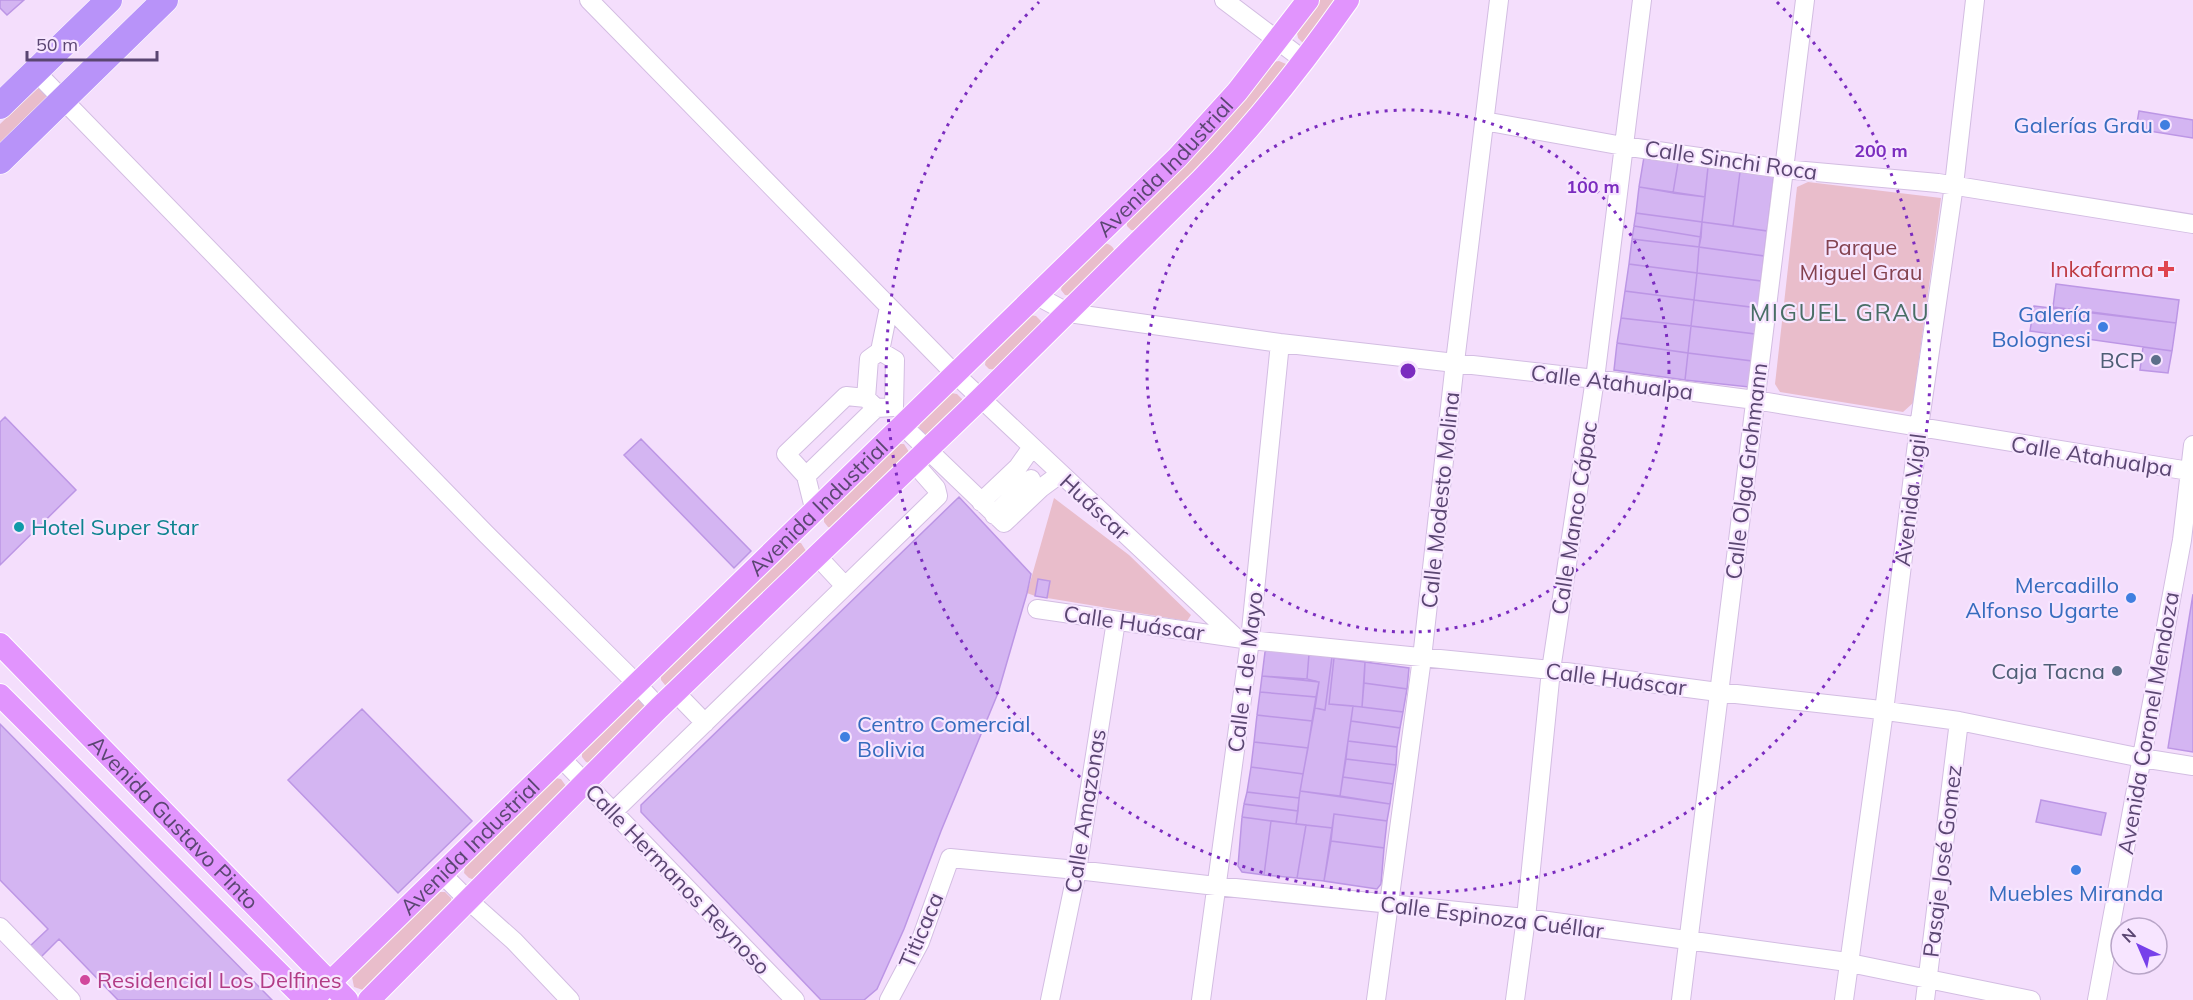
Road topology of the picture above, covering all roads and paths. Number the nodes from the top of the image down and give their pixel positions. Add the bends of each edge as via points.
1 (110, 0) edge
2 (165, 0) edge
3 (589, 0) edge
4 (1224, 0) edge
5 (1308, 0) edge
6 (1348, 0) edge
7 (1499, 0) edge
8 (1642, 0) edge
9 (1805, 0) edge
10 (1975, 0) edge
11 (1278, 40) junction
12 (1305, 61) junction
13 (36, 72) junction
14 (63, 99) junction
15 (0, 106) edge
16 (1484, 121) junction
17 (1623, 146) junction
18 (0, 161) edge
19 (1783, 169) junction
20 (1954, 185) junction
21 (2193, 224) edge
22 (1107, 226) junction
23 (1131, 251) junction
24 (1037, 296) junction
25 (889, 307) junction
26 (1069, 313) junction
27 (1280, 343) junction
28 (880, 351) junction
29 (1455, 362) junction
30 (956, 375) junction
31 (1595, 379) junction
32 (980, 399) junction
33 (1755, 400) junction
34 (871, 403) junction
35 (903, 426) junction
36 (1919, 427) junction
37 (2193, 445) edge
38 (1032, 447) junction
39 (920, 457) junction
40 (2189, 471) junction
41 (1060, 474) junction
42 (806, 476) junction
43 (1030, 478) junction
44 (810, 517) junction
45 (2187, 541) edge
46 (822, 551) junction
47 (845, 586) junction
48 (1037, 609) dead end
49 (1116, 621) junction
50 (1243, 638) junction
51 (0, 644) edge
52 (1422, 658) junction
53 (1551, 670) junction
54 (637, 684) junction
55 (675, 692) junction
56 (1718, 692) junction
57 (0, 695) edge
58 (659, 708) junction
59 (1884, 711) junction
60 (1959, 721) junction
61 (705, 723) junction
62 (561, 758) junction
63 (2142, 759) junction
64 (2193, 766) edge
65 (585, 783) junction
66 (613, 812) junction
67 (950, 858) joint
68 (1077, 870) junction
69 (442, 874) junction
70 (1216, 886) junction
71 (468, 900) junction
72 (1388, 905) junction
73 (1526, 918) junction
74 (0, 927) edge
75 (1689, 942) junction
76 (1848, 963) junction
77 (1928, 978) junction
78 (331, 982) junction
79 (71, 1000) edge
80 (306, 1000) edge
81 (312, 1000) edge
82 (347, 1000) edge
83 (369, 1000) edge
84 (570, 1000) edge
85 (795, 1000) edge
86 (889, 1000) edge
87 (1050, 1000) edge
88 (1201, 1000) edge
89 (1376, 1000) edge
90 (1515, 1000) edge
91 (1681, 1000) edge
92 (1844, 1000) edge
93 (1925, 1000) edge
94 (2031, 1000) edge
95 (2097, 1000) edge

1 - 13 highway
2 - 14 highway
3 - 25 street, Huáscar
4 - 11 street
5 - 11 main road, Avenida Industrial
6 - 12 main road, Avenida Industrial
7 - 16 street, Calle Modesto Molina
8 - 17 street, Calle Manco Cápac
9 - 19 street, Calle Olga Grohmann
10 - 20 street, Avenida Vigil
11 - 12 street
11 - 22 main road, Avenida Industrial via 1200,135
12 - 23 main road, Avenida Industrial via 1230,150
13 - 14 street
13 - 15 highway
14 - 18 highway
14 - 54 street
16 - 17 street, Calle Sinchi Roca
16 - 29 street, Calle Modesto Molina
17 - 19 street, Calle Sinchi Roca
17 - 31 street, Calle Manco Cápac
19 - 20 street, Calle Sinchi Roca
19 - 33 street, Calle Olga Grohmann
20 - 21 street, Calle Sinchi Roca
20 - 36 street, Avenida Vigil
22 - 23 main road
22 - 24 main road, Avenida Industrial
23 - 26 main road, Avenida Industrial
24 - 26 street, Calle Atahualpa
24 - 30 main road, Avenida Industrial
25 - 28 street
25 - 30 street, Huáscar
26 - 27 street, Calle Atahualpa
26 - 32 main road, Avenida Industrial
27 - 29 street, Calle Atahualpa
27 - 50 street, Calle 1 de Mayo
28 - 34 street via 869,358
28 - 34 street via 895,360 894,407
29 - 31 street, Calle Atahualpa
29 - 52 street, Calle Modesto Molina
30 - 32 street, Huáscar
30 - 35 main road, Avenida Industrial
31 - 33 street, Calle Atahualpa
31 - 53 street, Calle Manco Cápac
32 - 38 street, Huáscar
32 - 39 main road, Avenida Industrial
33 - 36 street, Calle Atahualpa
33 - 56 street, Calle Olga Grohmann
34 - 42 street
34 - 42 street via 846,396 786,454
35 - 39 street
35 - 44 main road, Avenida Industrial
36 - 40 street, Calle Atahualpa
36 - 59 street, Avenida Vigil
37 - 40 street, Avenida Coronel Mendoza
38 - 41 street, Huáscar
38 - 43 street
39 - 43 street via 988,508
39 - 46 main road, Avenida Industrial
39 - 47 street via 938,496
40 - 45 street, Avenida Coronel Mendoza
41 - 43 street
41 - 50 street, Huáscar
42 - 44 street
44 - 46 main road
44 - 54 main road, Avenida Industrial
45 - 63 street, Avenida Coronel Mendoza
46 - 47 street
46 - 55 main road, Avenida Industrial
47 - 61 street
48 - 49 street, Calle Huáscar
49 - 50 street, Calle Huáscar
49 - 68 street, Calle Amazonas
50 - 52 street, Calle Huáscar
50 - 70 street, Calle 1 de Mayo
51 - 78 main road, Avenida Gustavo Pinto
52 - 53 street, Calle Huáscar
52 - 72 street, Calle Modesto Molina
53 - 56 street, Calle Huáscar
53 - 73 street, Calle Manco Cápac
54 - 58 street
54 - 62 main road, Avenida Industrial
55 - 58 main road, Avenida Industrial
55 - 61 street
56 - 59 street, Calle Huáscar
56 - 75 street, Calle Olga Grohmann
57 - 80 main road, Avenida Gustavo Pinto
58 - 65 main road, Avenida Industrial
59 - 60 street, Calle Huáscar
59 - 76 street, Avenida Vigil
60 - 63 street, Calle Huáscar
60 - 77 street, Pasaje José Gomez
61 - 66 street
62 - 65 street, Calle Hermanos Reynoso
62 - 69 main road, Avenida Industrial
63 - 64 street, Calle Huáscar
63 - 95 street, Avenida Coronel Mendoza
65 - 66 street, Calle Hermanos Reynoso
65 - 71 main road, Avenida Industrial
66 - 85 street, Calle Hermanos Reynoso
67 - 68 street, Calle Espinoza Cuéllar
67 - 86 street, Titicaca via 920,942
68 - 70 street, Calle Espinoza Cuéllar
68 - 87 street, Calle Amazonas
69 - 71 street
69 - 78 main road, Avenida Industrial
70 - 72 street, Calle Espinoza Cuéllar
70 - 88 street, Calle 1 de Mayo
71 - 83 main road, Avenida Industrial
71 - 84 street
72 - 73 street, Calle Espinoza Cuéllar
72 - 89 street, Calle Modesto Molina
73 - 75 street, Calle Espinoza Cuéllar
73 - 90 street, Calle Manco Cápac
74 - 79 street
75 - 76 street, Calle Espinoza Cuéllar
75 - 91 street, Calle Olga Grohmann
76 - 77 street, Calle Espinoza Cuéllar
76 - 92 street, Avenida Vigil
77 - 93 street, Pasaje José Gomez
77 - 94 street, Calle Espinoza Cuéllar
78 - 81 main road, Avenida Industrial
78 - 82 main road, Avenida Gustavo Pinto

